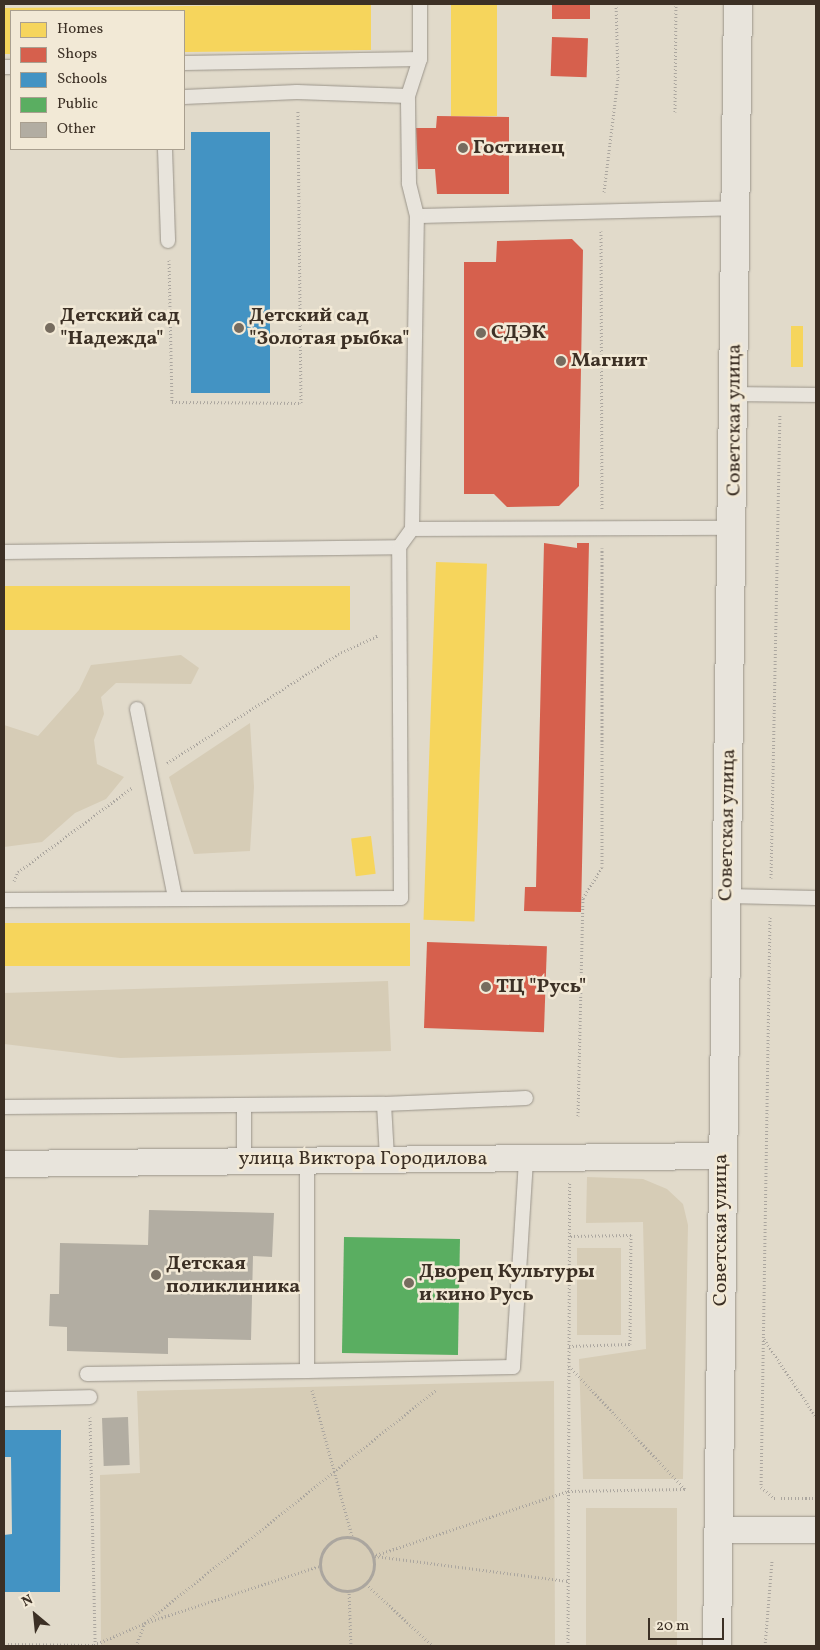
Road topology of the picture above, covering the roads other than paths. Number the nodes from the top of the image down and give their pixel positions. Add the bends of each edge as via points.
1 (420, 4) edge
2 (738, 4) edge
3 (420, 59) junction
4 (185, 63) edge
5 (408, 96) junction
6 (185, 97) edge
7 (164, 150) edge
8 (736, 208) junction
9 (417, 216) junction
10 (168, 241) road end
11 (735, 394) junction
12 (816, 395) edge
13 (734, 528) junction
14 (412, 529) junction
15 (399, 546) junction
16 (4, 552) edge
17 (137, 709) dead end
18 (727, 896) junction
19 (175, 898) junction
20 (816, 898) edge
21 (5, 900) edge
22 (526, 1098) dead end
23 (384, 1104) junction
24 (244, 1105) junction
25 (4, 1107) edge
26 (722, 1156) junction
27 (307, 1158) junction
28 (387, 1158) junction
29 (526, 1158) junction
30 (244, 1160) junction
31 (4, 1164) edge
32 (307, 1371) junction
33 (87, 1374) dead end
34 (90, 1397) road end
35 (4, 1399) edge
36 (719, 1530) junction
37 (816, 1530) edge
38 (717, 1646) edge

1 - 3 lane
2 - 8 main road, Советская улица
3 - 4 lane
3 - 5 lane
5 - 6 lane via 297,92
5 - 9 lane via 409,183
7 - 10 lane
8 - 9 lane
8 - 11 main road, Советская улица
9 - 14 lane
11 - 12 lane
11 - 13 main road, Советская улица
13 - 14 lane
13 - 18 main road, Советская улица
14 - 15 lane
15 - 16 lane
15 - 19 lane via 401,898
17 - 19 lane
18 - 20 lane
18 - 26 main road, Советская улица
19 - 21 lane
22 - 23 lane
23 - 24 lane
23 - 28 lane
24 - 25 lane
24 - 30 lane
26 - 29 street, улица Виктора Городилова
26 - 36 main road, Советская улица
27 - 28 street, улица Виктора Городилова
27 - 30 street, улица Виктора Городилова
27 - 32 lane
28 - 29 street, улица Виктора Городилова
29 - 32 lane via 513,1366
30 - 31 street, улица Виктора Городилова
32 - 33 lane
34 - 35 lane
36 - 37 street
36 - 38 main road, Советская улица

